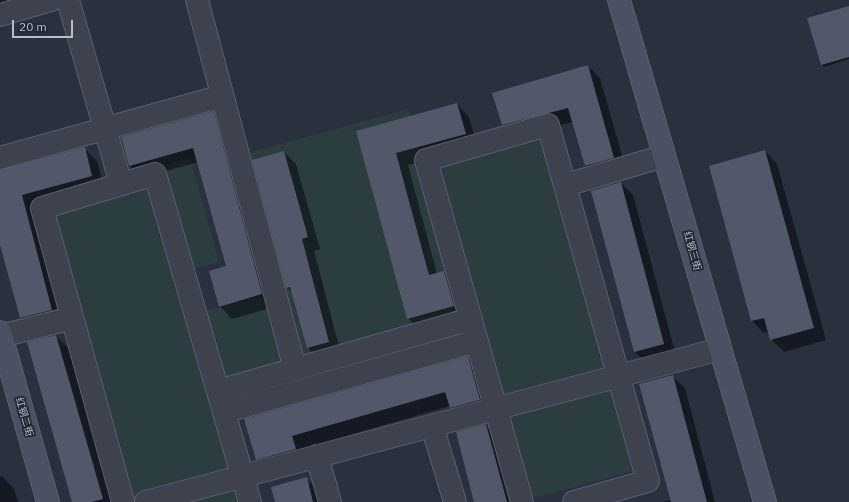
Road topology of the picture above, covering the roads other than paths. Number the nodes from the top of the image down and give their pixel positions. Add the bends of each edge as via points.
1 (51, 0) edge
2 (68, 0) edge
3 (197, 0) edge
4 (619, 0) edge
5 (0, 15) edge
6 (222, 96) junction
7 (105, 128) junction
8 (664, 156) junction
9 (0, 158) edge
10 (121, 184) junction
11 (566, 185) junction
12 (72, 318) junction
13 (471, 319) junction
14 (1, 334) edge
15 (477, 341) junction
16 (720, 349) junction
17 (295, 369) junction
18 (619, 376) junction
19 (218, 391) junction
20 (496, 408) junction
21 (224, 412) junction
22 (432, 426) junction
23 (317, 456) junction
24 (243, 476) junction
25 (48, 502) edge
26 (123, 502) edge
27 (146, 502) edge
28 (250, 502) edge
29 (330, 502) edge
30 (455, 502) edge
31 (522, 502) edge
32 (574, 502) edge
33 (765, 502) edge

1 - 5 street
2 - 7 street
3 - 6 street
4 - 8 street, 红钢三街
6 - 7 street
6 - 17 street
7 - 9 street
7 - 10 street
8 - 11 street
8 - 16 street, 红钢三街
10 - 12 street via 42,208
10 - 19 street via 155,174
11 - 13 street via 548,125 426,160
11 - 18 street
12 - 14 street
12 - 26 street
13 - 15 street
13 - 17 street
14 - 25 street, 红钢二街
15 - 20 street
15 - 21 street
16 - 18 street
16 - 33 street, 红钢三街
17 - 19 street
18 - 20 street
18 - 32 street via 648,481
19 - 21 street
20 - 22 street
20 - 31 street
21 - 24 street
22 - 23 street
22 - 30 street
23 - 24 street
23 - 29 street
24 - 27 street
24 - 28 street

